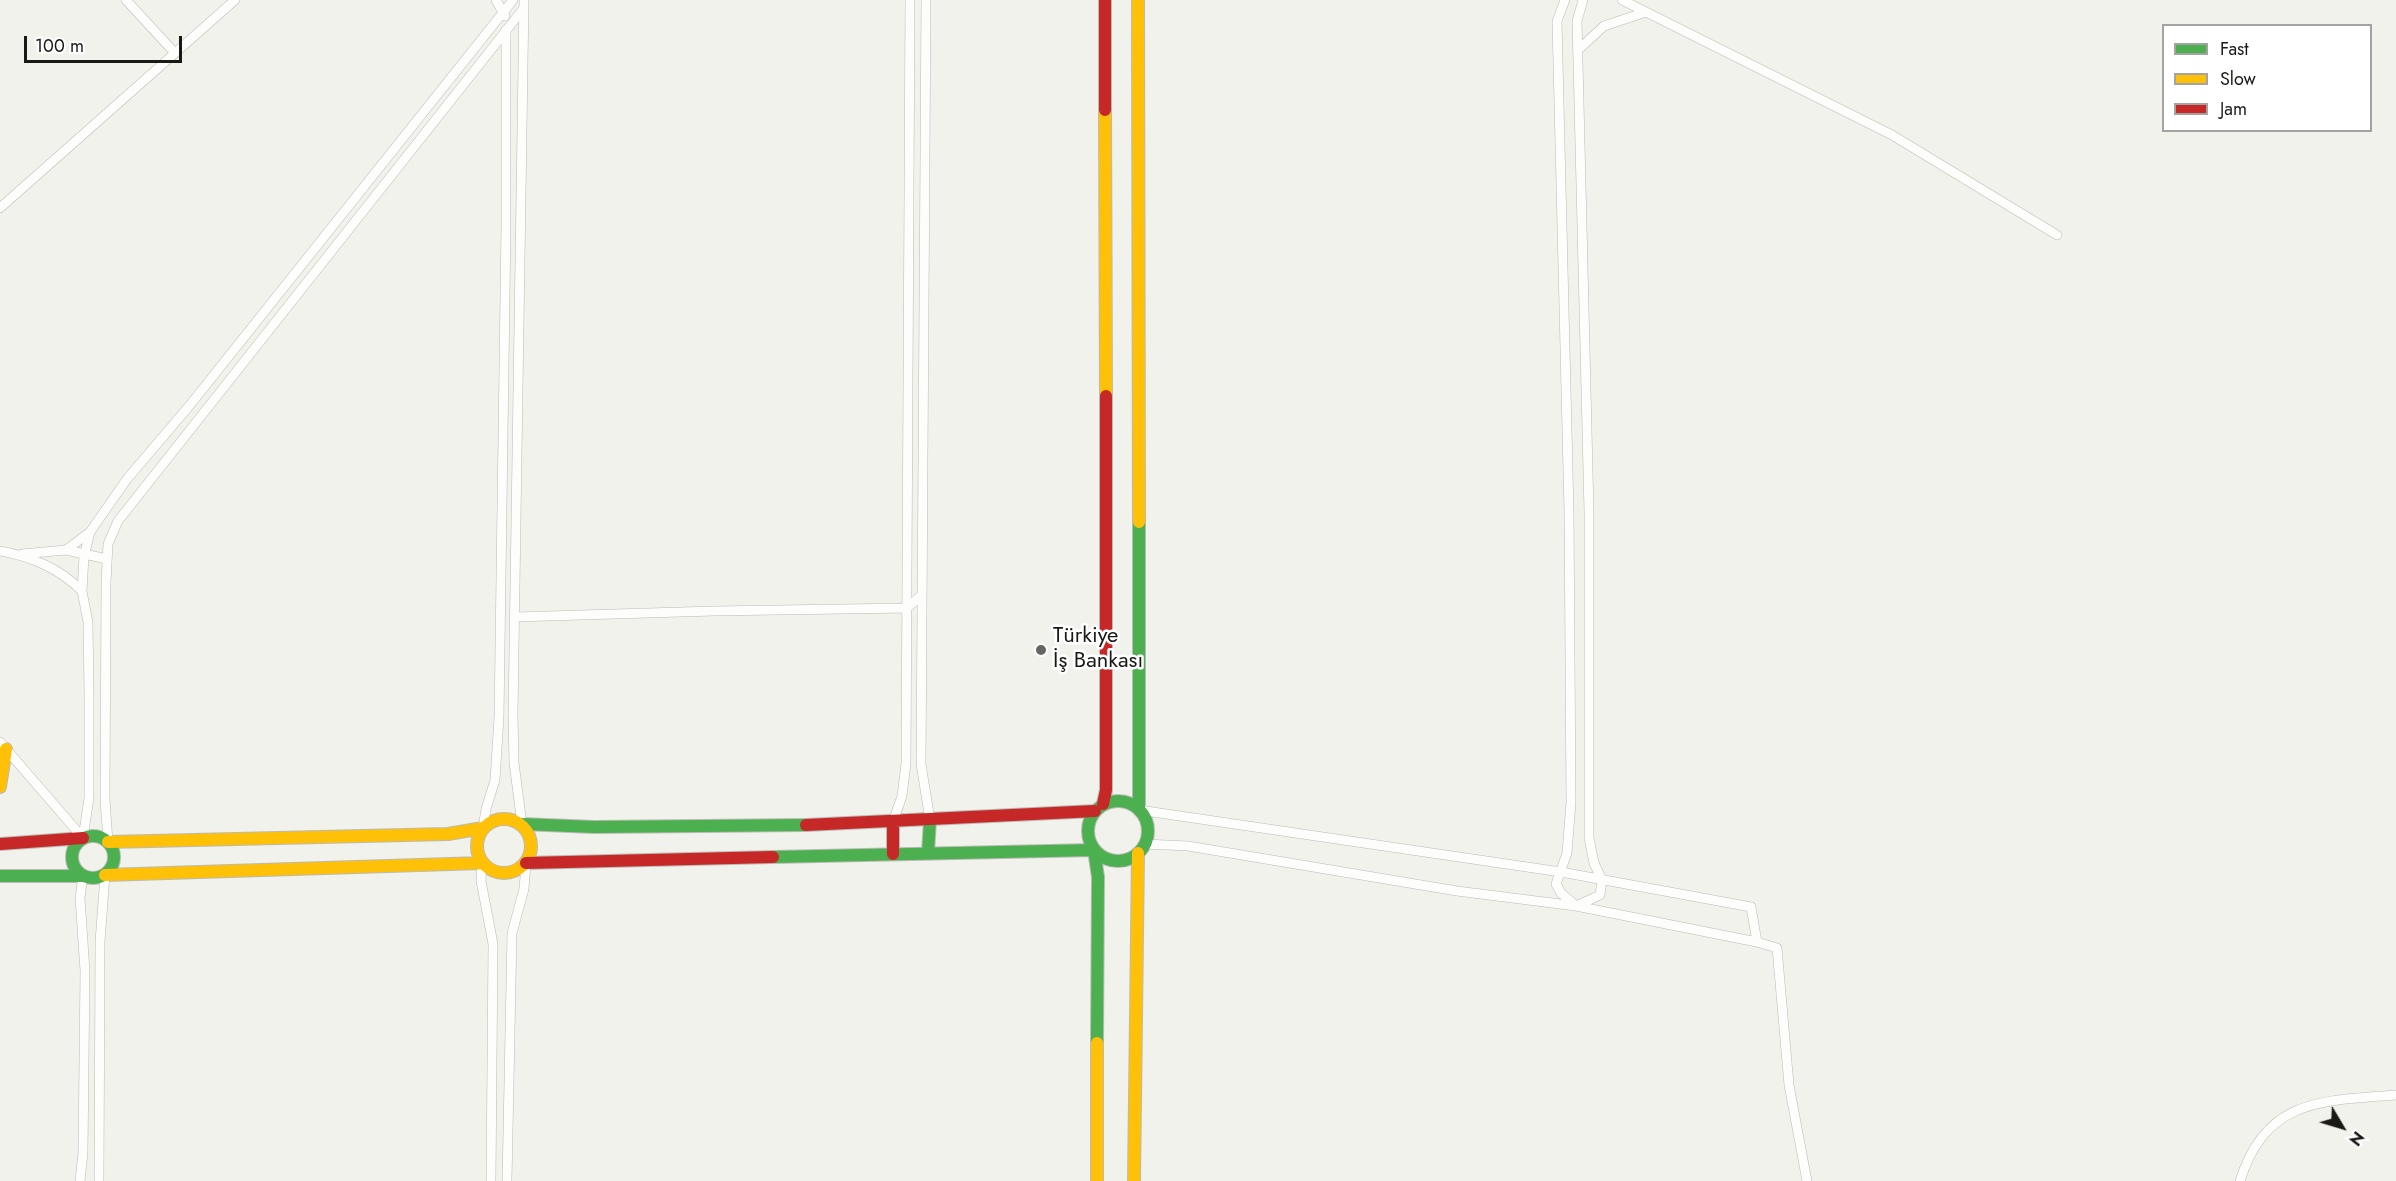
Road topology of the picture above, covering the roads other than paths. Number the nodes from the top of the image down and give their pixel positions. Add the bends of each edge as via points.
1 (126, 0) edge
2 (235, 0) edge
3 (496, 0) edge
4 (510, 0) edge
5 (910, 0) edge
6 (926, 0) edge
7 (1105, 0) edge
8 (1138, 0) edge
9 (1565, 0) edge
10 (1583, 0) edge
11 (1622, 0) edge
12 (524, 4) edge
13 (1646, 12) junction
14 (504, 13) junction
15 (507, 31) junction
16 (1578, 50) junction
17 (174, 52) junction
18 (0, 208) edge
19 (2056, 235) dead end
20 (908, 291) junction
21 (923, 291) junction
22 (907, 467) junction
23 (922, 468) junction
24 (90, 532) junction
25 (0, 550) edge
26 (66, 550) junction
27 (20, 554) junction
28 (84, 556) junction
29 (107, 559) junction
30 (82, 591) junction
31 (922, 596) junction
32 (907, 608) junction
33 (515, 617) junction
34 (3, 746) edge
35 (0, 787) edge
36 (1099, 808) junction
37 (1139, 810) junction
38 (930, 820) junction
39 (893, 822) junction
40 (522, 824) junction
41 (483, 828) junction
42 (83, 838) junction
43 (108, 842) junction
44 (0, 844) edge
45 (1141, 849) junction
46 (1094, 850) junction
47 (928, 853) junction
48 (893, 854) junction
49 (482, 863) junction
50 (526, 863) junction
51 (1561, 872) junction
52 (105, 875) junction
53 (0, 876) edge
54 (83, 876) junction
55 (1602, 880) junction
56 (1576, 906) junction
57 (1757, 942) junction
58 (2396, 1095) edge
59 (80, 1181) edge
60 (99, 1181) edge
61 (491, 1181) edge
62 (507, 1181) edge
63 (1097, 1181) edge
64 (1134, 1181) edge
65 (1807, 1181) edge
66 (2240, 1181) edge

1 - 17 street
2 - 17 street
3 - 14 street
4 - 14 street
5 - 20 street
6 - 21 street
7 - 36 street via 1106,790
8 - 37 street
9 - 51 street via 1557,21 1569,512 1571,802 1567,853
10 - 16 street via 1577,21
11 - 13 street
12 - 15 street
12 - 33 street
13 - 16 street via 1604,26
13 - 19 street via 1892,135
14 - 15 street
14 - 24 street via 128,479
15 - 29 street via 137,495 118,521 108,544
15 - 41 street via 499,717 495,780
16 - 55 street via 1589,512 1589,838
17 - 18 street
20 - 21 street
20 - 22 street
21 - 23 street
22 - 23 street
22 - 32 street
23 - 31 street
24 - 26 street
24 - 28 street
25 - 27 street
26 - 27 street
26 - 28 street
27 - 30 street via 54,568
28 - 29 street
28 - 30 street
29 - 43 street
30 - 42 street via 88,622 90,694 89,798
31 - 32 street
31 - 38 street via 921,764
32 - 33 street
32 - 39 street via 906,764 902,796
33 - 40 street via 514,751
34 - 35 street
34 - 42 street
36 - 37 street via 1118,801
36 - 38 street
36 - 46 street via 1091,816 1088,831
37 - 45 street via 1148,832
37 - 51 street
38 - 39 street
38 - 47 street
39 - 40 street via 594,827
39 - 48 street
40 - 41 street via 504,818
40 - 50 street via 532,845
41 - 43 street via 448,834
41 - 49 street via 477,842
42 - 43 street via 98,836
42 - 44 street
42 - 54 street via 72,855 74,866
43 - 52 street via 114,851 114,861
45 - 46 street via 1129,859 1116,861
45 - 56 street via 1188,846 1457,891
45 - 64 street
46 - 47 street
46 - 63 street via 1098,877
47 - 48 street
48 - 50 street
49 - 50 street via 505,874
49 - 52 street
49 - 61 street via 481,881 493,944
50 - 62 street via 524,889 512,933
51 - 55 street
51 - 56 street via 1556,884
52 - 54 street
52 - 60 street via 100,942
53 - 54 street
54 - 59 street via 80,898 85,1028
55 - 56 street via 1600,895
55 - 57 street via 1751,907
56 - 57 street
57 - 65 street via 1777,948 1789,1085
58 - 66 street via 2326,1100 2284,1116 2264,1133 2247,1157

